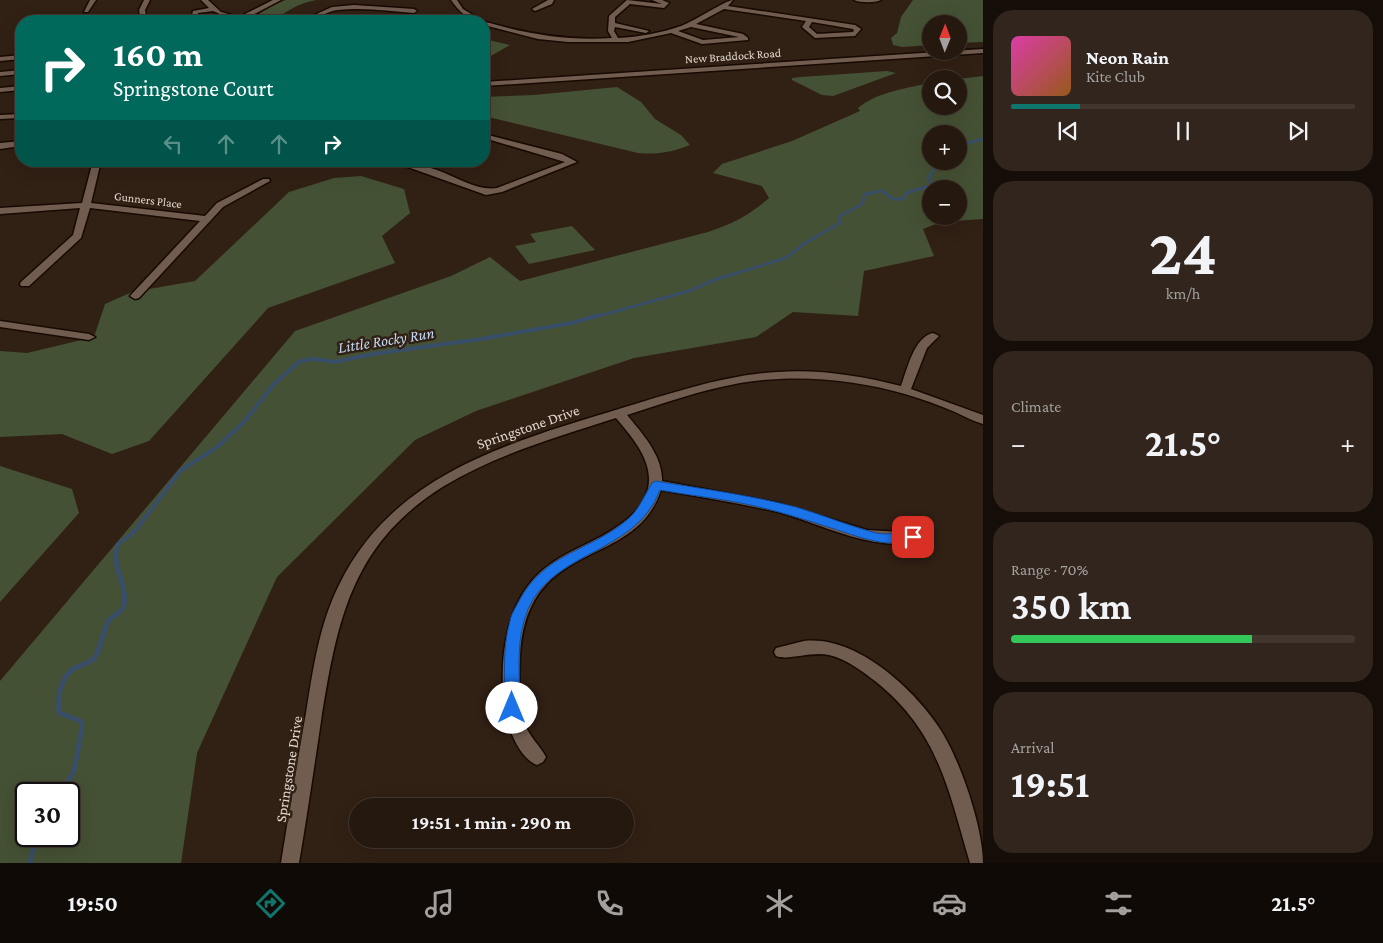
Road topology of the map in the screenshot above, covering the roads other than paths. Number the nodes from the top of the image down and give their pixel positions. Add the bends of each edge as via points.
1 (93, 0) edge
2 (147, 0) edge
3 (204, 0) edge
4 (278, 0) edge
5 (454, 0) edge
6 (551, 0) edge
7 (655, 0) edge
8 (730, 0) edge
9 (856, 0) edge
10 (878, 0) edge
11 (630, 1) edge
12 (724, 7) junction
13 (535, 8) dead end
14 (214, 9) junction
15 (86, 11) dead end
16 (414, 12) dead end
17 (143, 15) edge
18 (195, 15) edge
19 (228, 15) edge
20 (252, 15) edge
21 (318, 15) edge
22 (470, 15) edge
23 (810, 20) junction
24 (611, 24) junction
25 (691, 25) junction
26 (491, 26) edge
27 (646, 31) dead end
28 (674, 32) junction
29 (616, 40) junction
30 (983, 45) edge
31 (968, 46) edge
32 (922, 50) edge
33 (983, 51) edge
34 (15, 58) edge
35 (0, 60) edge
36 (15, 73) edge
37 (0, 74) edge
38 (490, 77) edge
39 (490, 84) edge
40 (15, 89) edge
41 (0, 90) edge
42 (15, 109) edge
43 (0, 110) edge
44 (15, 116) edge
45 (0, 117) edge
46 (490, 138) edge
47 (15, 145) edge
48 (0, 146) edge
49 (96, 167) edge
50 (416, 167) edge
51 (266, 181) dead end
52 (86, 205) junction
53 (0, 211) edge
54 (206, 220) junction
55 (25, 284) dead end
56 (135, 296) dead end
57 (0, 324) edge
58 (933, 336) dead end
59 (88, 337) dead end
60 (905, 390) junction
61 (619, 414) junction
62 (983, 420) edge
63 (656, 486) junction
64 (913, 537) dead end
65 (782, 652) dead end
66 (537, 757) dead end
67 (290, 863) edge
68 (979, 863) edge

1 - 15 street
2 - 17 street
3 - 14 street
4 - 20 street
5 - 22 street
6 - 13 street
7 - 11 street via 666,3 657,6
8 - 12 street
9 - 10 street
11 - 24 street via 612,16
12 - 23 street
12 - 25 street
14 - 18 street via 195,12
14 - 19 street
16 - 21 street via 354,7 334,8
23 - 23 street via 854,27 858,29 855,34 815,36 805,27
24 - 27 street
24 - 29 street
25 - 28 street
25 - 28 street via 741,35 746,39 702,42
26 - 29 street via 560,38
28 - 29 street
30 - 31 street
32 - 38 street, New Braddock Road
33 - 39 street, New Braddock Road
34 - 35 street
36 - 37 street
40 - 41 street
42 - 43 street
44 - 45 street
46 - 50 street via 573,162 486,192
47 - 48 street
49 - 52 street
51 - 54 street via 220,205
52 - 53 street, Gunners Place
52 - 54 street, Gunners Place
52 - 55 street via 78,236
54 - 56 street
57 - 59 street
58 - 60 street via 922,347
60 - 61 street, Springstone Drive via 811,375 751,377 705,386
60 - 62 street, Springstone Drive
61 - 63 street via 645,445 656,474
61 - 67 street, Springstone Drive via 498,452 470,465 419,497 374,540 341,595 328,635
63 - 64 street via 757,502 878,538
63 - 66 street via 633,523 559,564 538,583 523,605 514,627 512,643 512,708 521,738
65 - 68 street via 812,647 840,653 875,672 911,704 926,722 942,751

